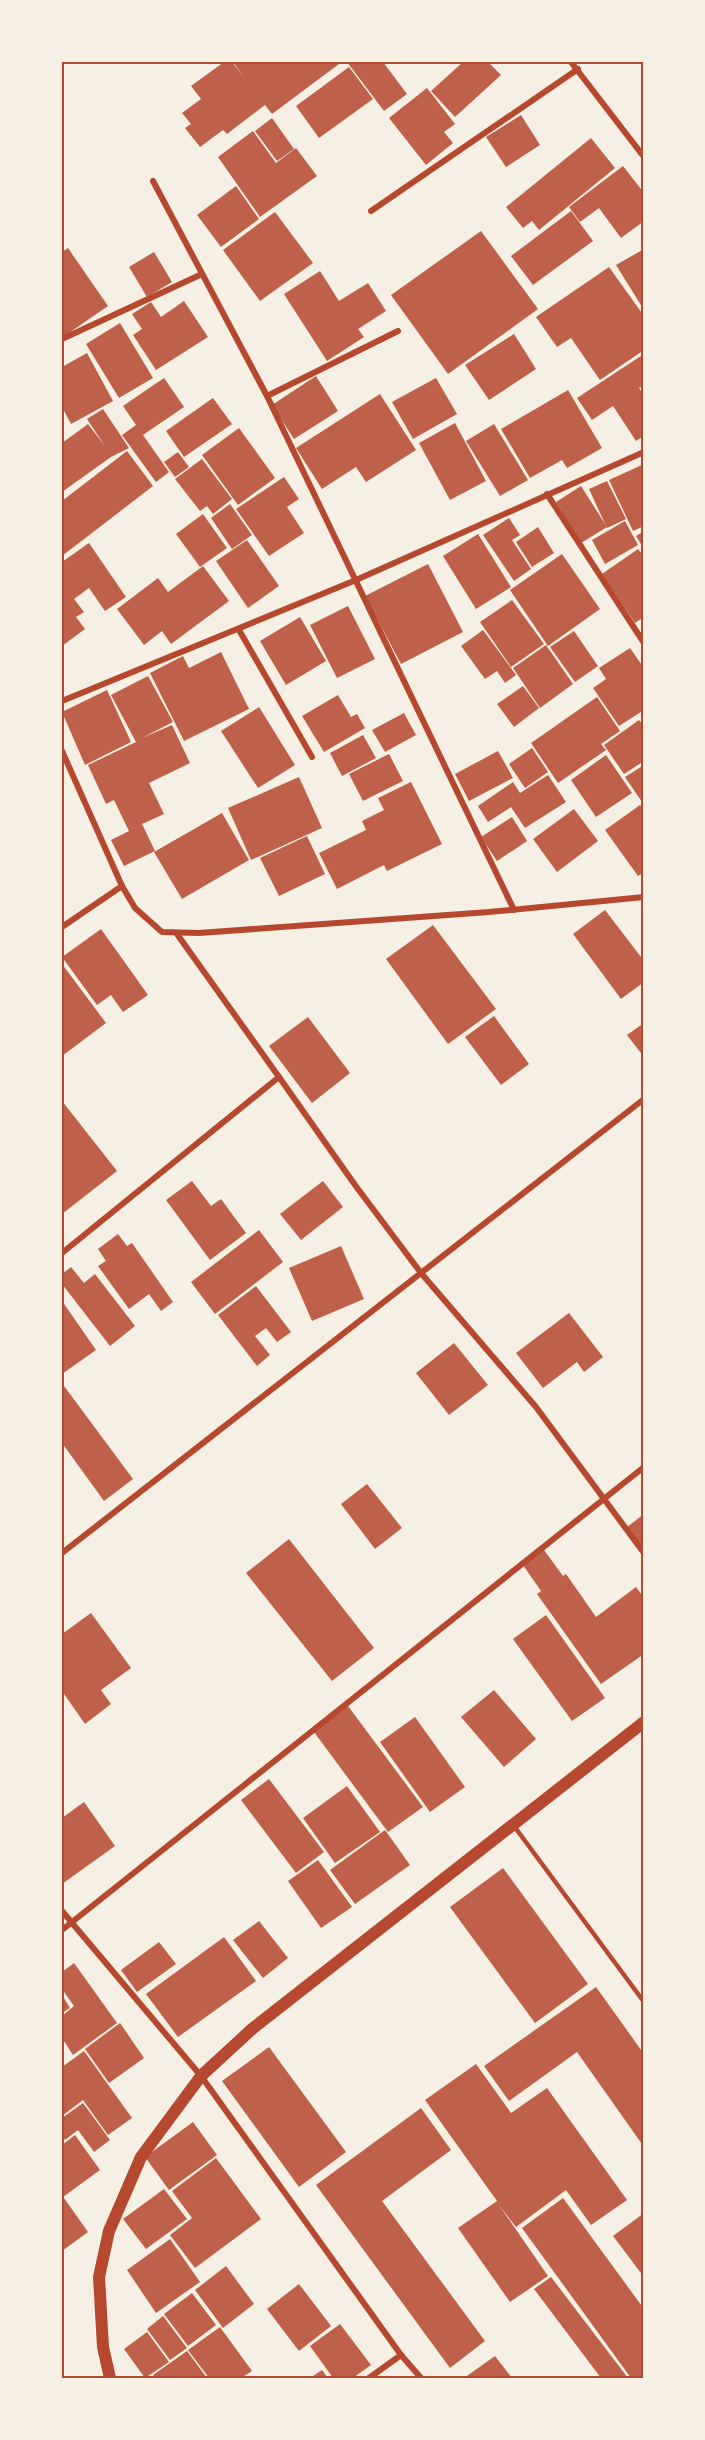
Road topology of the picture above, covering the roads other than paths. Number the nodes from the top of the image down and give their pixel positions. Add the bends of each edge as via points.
1 (571, 62) edge
2 (578, 69) junction
3 (644, 157) edge
4 (153, 181) dead end
5 (371, 211) dead end
6 (202, 274) junction
7 (398, 331) dead end
8 (62, 339) edge
9 (267, 396) junction
10 (644, 452) edge
11 (547, 494) junction
12 (356, 580) junction
13 (239, 630) junction
14 (644, 643) edge
15 (62, 701) edge
16 (62, 751) edge
17 (312, 757) dead end
18 (122, 886) junction
19 (644, 897) edge
20 (514, 910) junction
21 (62, 927) edge
22 (177, 934) junction
23 (279, 1077) junction
24 (644, 1099) edge
25 (62, 1253) edge
26 (421, 1273) junction
27 (644, 1467) edge
28 (604, 1498) junction
29 (62, 1553) edge
30 (644, 1553) edge
31 (644, 1722) edge
32 (513, 1826) junction
33 (62, 1911) edge
34 (71, 1923) junction
35 (62, 1930) edge
36 (644, 2002) edge
37 (201, 2076) junction
38 (401, 2355) junction
39 (110, 2379) edge
40 (369, 2379) edge
41 (421, 2379) edge

1 - 2 street
2 - 3 street
2 - 5 street
4 - 6 street
6 - 8 street
6 - 9 street
7 - 9 street
9 - 12 street
10 - 11 street
11 - 12 street
11 - 14 street
12 - 13 street
12 - 20 street
13 - 15 street
13 - 17 street
16 - 18 street
18 - 21 street
18 - 22 street via 135,908 151,923 162,932
19 - 20 street
20 - 22 street
22 - 23 street
23 - 25 street
23 - 26 street
24 - 26 street
26 - 28 street via 536,1407
26 - 29 street
27 - 28 street
28 - 30 street
28 - 34 street
31 - 32 main road
32 - 36 lane
32 - 37 main road via 252,2029
33 - 34 street
34 - 35 street
34 - 37 street
37 - 38 street
37 - 39 main road via 141,2157 109,2231 99,2277 103,2347
38 - 40 street
38 - 41 street

